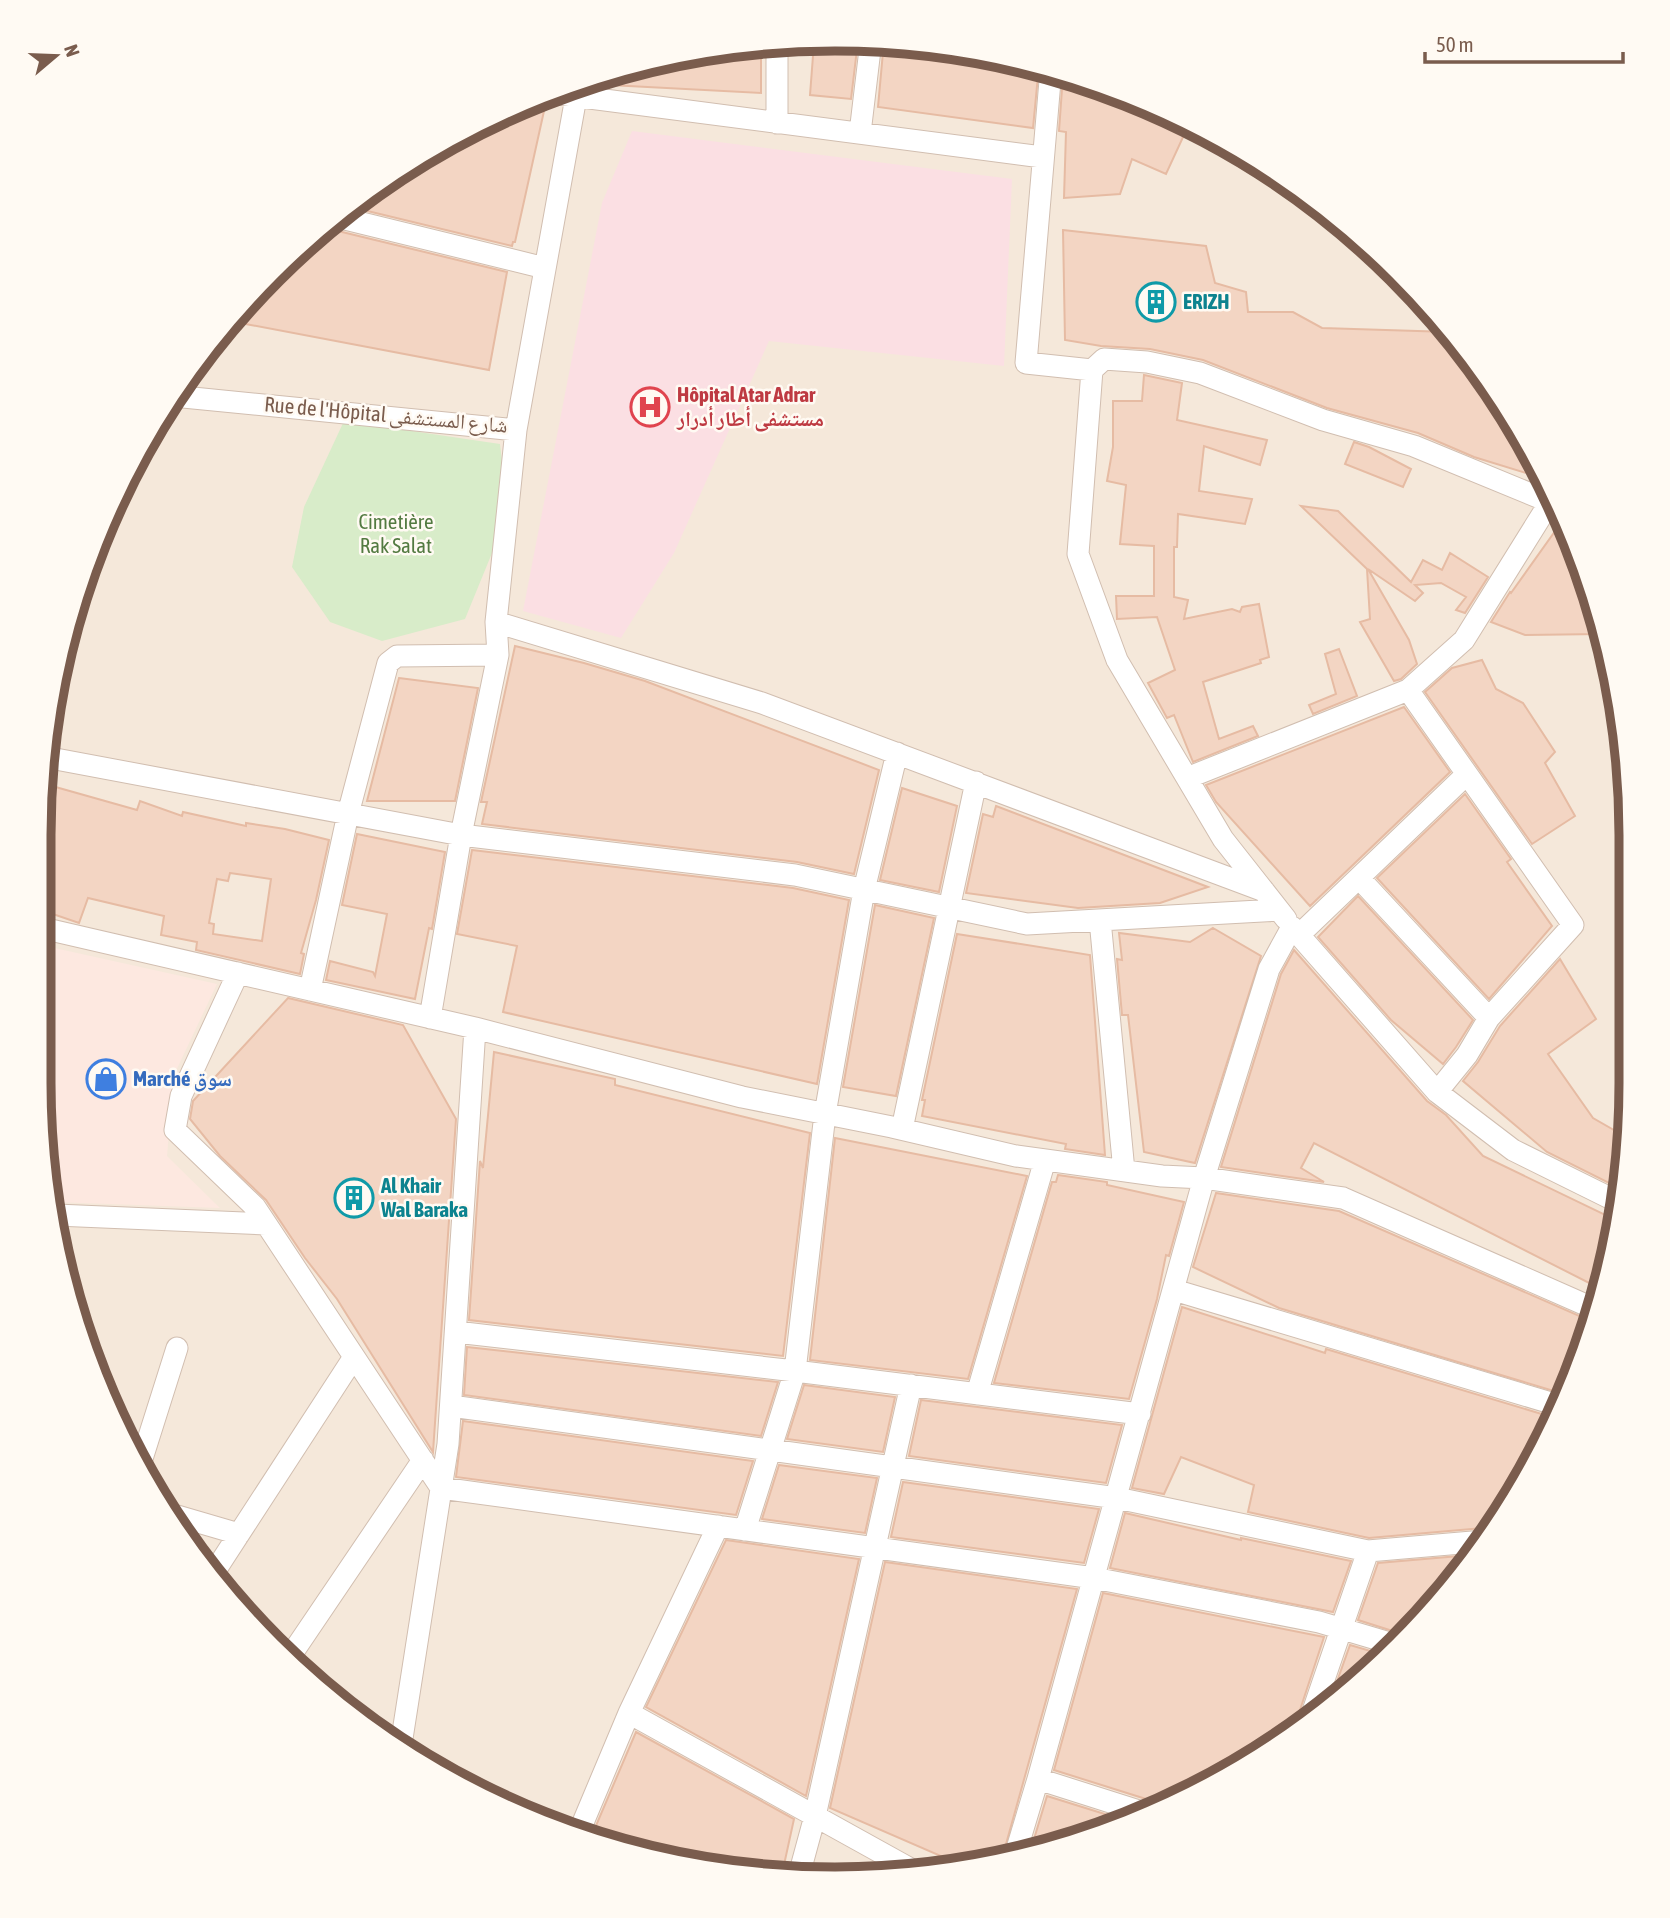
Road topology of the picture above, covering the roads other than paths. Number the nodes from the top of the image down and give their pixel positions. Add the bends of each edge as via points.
1 (870, 52) edge
2 (776, 53) edge
3 (1050, 81) edge
4 (584, 92) edge
5 (574, 95) edge
6 (776, 123) junction
7 (860, 133) junction
8 (1042, 157) junction
9 (349, 220) edge
10 (545, 268) junction
11 (1092, 370) junction
12 (184, 397) edge
13 (516, 430) junction
14 (1539, 490) edge
15 (1544, 500) edge
16 (496, 622) junction
17 (498, 655) junction
18 (1408, 690) junction
19 (897, 753) junction
20 (54, 759) edge
21 (1467, 774) junction
22 (1187, 778) junction
23 (976, 782) junction
24 (348, 814) junction
25 (461, 835) junction
26 (1359, 878) junction
27 (864, 890) junction
28 (1264, 891) junction
29 (949, 908) junction
30 (1100, 920) junction
31 (1290, 924) junction
32 (51, 930) edge
33 (238, 974) junction
34 (310, 990) junction
35 (430, 1018) junction
36 (1489, 1018) junction
37 (475, 1028) junction
38 (1437, 1092) junction
39 (825, 1114) junction
40 (902, 1129) junction
41 (1045, 1160) junction
42 (1124, 1171) junction
43 (1205, 1178) junction
44 (1611, 1198) edge
45 (62, 1215) edge
46 (266, 1224) junction
47 (1174, 1290) junction
48 (1587, 1305) edge
49 (456, 1332) junction
50 (177, 1348) dead end
51 (354, 1357) junction
52 (795, 1371) junction
53 (911, 1385) junction
54 (977, 1394) junction
55 (1551, 1403) edge
56 (451, 1406) junction
57 (1140, 1415) junction
58 (770, 1450) junction
59 (144, 1452) edge
60 (423, 1460) junction
61 (893, 1467) junction
62 (442, 1488) junction
63 (1116, 1498) junction
64 (182, 1517) edge
65 (718, 1526) junction
66 (745, 1530) junction
67 (239, 1534) junction
68 (1470, 1542) edge
69 (875, 1548) junction
70 (1368, 1551) junction
71 (218, 1566) edge
72 (1094, 1578) junction
73 (1343, 1629) junction
74 (1386, 1642) edge
75 (294, 1651) edge
76 (1317, 1701) edge
77 (629, 1713) junction
78 (402, 1737) edge
79 (1038, 1779) junction
80 (1134, 1809) edge
81 (815, 1816) junction
82 (582, 1826) edge
83 (1018, 1845) edge
84 (902, 1864) edge
85 (801, 1866) edge

1 - 7 street
2 - 6 street
3 - 8 street
4 - 6 street
5 - 10 street, Rue de l'Hôpital شارع المستشفى
6 - 7 street
7 - 8 street
8 - 11 street via 1026,363
9 - 10 street
10 - 13 street, Rue de l'Hôpital شارع المستشفى
11 - 14 street via 1104,359 1200,373 1323,420
11 - 22 street via 1078,554 1117,660
12 - 13 street, Rue de l'Hôpital شارع المستشفى
13 - 16 street
15 - 18 street via 1464,640
16 - 17 street
16 - 19 street via 762,703
17 - 24 street via 397,656 388,663
17 - 25 street
18 - 21 street
18 - 22 street
19 - 23 street
19 - 27 street
20 - 24 street
21 - 26 street
21 - 36 street via 1573,925
22 - 28 street via 1223,839
23 - 28 street
23 - 29 street
24 - 25 street
24 - 34 street
25 - 27 street via 795,875
25 - 35 street
26 - 31 street
26 - 36 street
27 - 29 street
27 - 39 street
28 - 31 street
29 - 30 street via 1027,924
29 - 40 street
30 - 31 street
30 - 42 street
31 - 38 street
31 - 43 street via 1269,969
32 - 33 street
33 - 34 street
33 - 46 street via 180,1096 175,1130 255,1207
34 - 35 street
35 - 37 street
36 - 38 street
37 - 39 street via 719,1092
37 - 49 street
38 - 44 street via 1513,1150
39 - 40 street
39 - 52 street
40 - 41 street
41 - 42 street
41 - 54 street
42 - 43 street
43 - 47 street
43 - 48 street via 1343,1198
45 - 46 street
46 - 51 street
47 - 55 street
47 - 57 street
49 - 52 street
49 - 56 street
50 - 59 street
51 - 60 street
51 - 67 street
52 - 53 street
52 - 58 street
53 - 54 street
53 - 61 street
54 - 57 street
56 - 58 street
56 - 62 street
57 - 63 street
58 - 61 street
58 - 66 street
60 - 62 street
60 - 75 street
61 - 63 street
61 - 69 street
62 - 65 street
62 - 78 street
63 - 70 street
63 - 72 street
64 - 67 street
65 - 66 street
65 - 77 street
66 - 69 street
67 - 71 street
68 - 70 street
69 - 72 street
69 - 81 street
70 - 73 street
72 - 73 street
72 - 79 street
73 - 74 street
73 - 76 street
77 - 81 street
77 - 82 street
79 - 80 street
79 - 83 street
81 - 84 street
81 - 85 street

